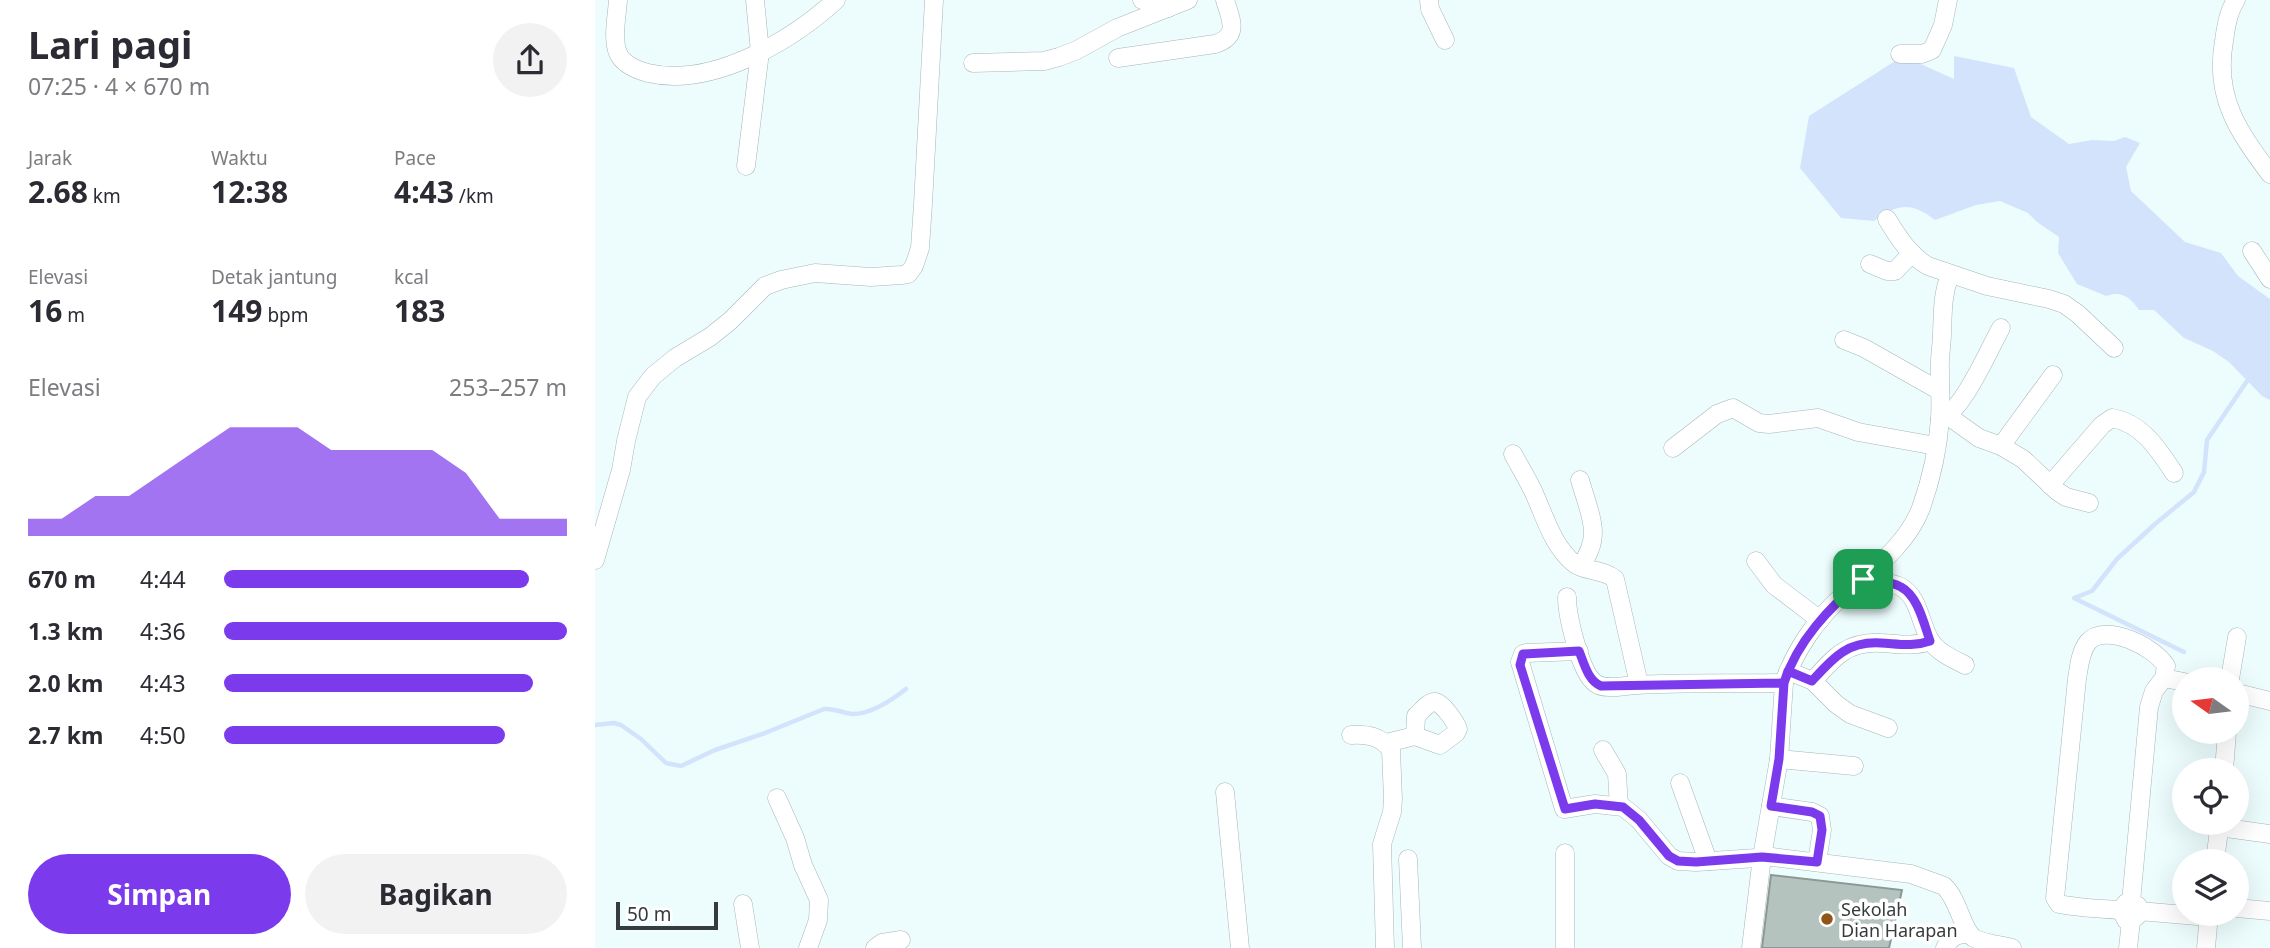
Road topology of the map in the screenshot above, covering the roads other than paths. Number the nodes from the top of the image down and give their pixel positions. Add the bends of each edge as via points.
1 (618, 0) edge
2 (755, 0) edge
3 (836, 0) edge
4 (934, 0) edge
5 (1142, 0) edge
6 (1188, 0) edge
7 (1225, 0) edge
8 (1429, 0) edge
9 (1948, 0) edge
10 (2230, 2) edge
11 (1168, 8) junction
12 (1445, 40) dead end
13 (760, 52) junction
14 (1900, 54) dead end
15 (1118, 58) dead end
16 (972, 63) dead end
17 (745, 166) dead end
18 (2270, 174) edge
19 (1887, 219) dead end
20 (2252, 251) dead end
21 (1912, 253) junction
22 (1870, 264) dead end
23 (1950, 275) junction
24 (2270, 279) edge
25 (2001, 328) dead end
26 (1844, 340) dead end
27 (2114, 348) dead end
28 (2053, 375) dead end
29 (1940, 391) junction
30 (1944, 418) junction
31 (1936, 446) junction
32 (2001, 446) junction
33 (1673, 448) dead end
34 (1513, 454) dead end
35 (2175, 473) dead end
36 (1580, 480) dead end
37 (2050, 485) junction
38 (2088, 503) dead end
39 (595, 560) edge
40 (1756, 561) dead end
41 (1580, 566) junction
42 (1863, 579) junction
43 (1567, 597) dead end
44 (1821, 620) junction
45 (2237, 637) dead end
46 (1930, 641) junction
47 (1579, 651) junction
48 (1965, 665) dead end
49 (2232, 667) edge
50 (1786, 677) junction
51 (2164, 678) junction
52 (2172, 680) edge
53 (1812, 681) junction
54 (1639, 684) junction
55 (2249, 696) edge
56 (2270, 701) edge
57 (1888, 728) dead end
58 (1351, 735) dead end
59 (1415, 736) dead end
60 (1386, 743) junction
61 (1603, 750) dead end
62 (1779, 759) junction
63 (1854, 766) dead end
64 (1679, 783) dead end
65 (1225, 792) dead end
66 (777, 798) dead end
67 (1619, 806) junction
68 (1771, 806) junction
69 (2249, 830) edge
70 (2270, 834) edge
71 (1565, 853) dead end
72 (1762, 857) junction
73 (1408, 859) dead end
74 (1708, 861) junction
75 (1817, 862) junction
76 (743, 904) dead end
77 (2249, 909) edge
78 (2131, 911) junction
79 (2270, 911) edge
80 (2172, 913) edge
81 (2208, 926) edge
82 (1970, 934) junction
83 (901, 940) dead end
84 (750, 948) edge
85 (808, 948) edge
86 (875, 948) edge
87 (1240, 948) edge
88 (1385, 948) edge
89 (1412, 948) edge
90 (1565, 948) edge
91 (1751, 948) edge
92 (1945, 948) edge
93 (2013, 948) edge
94 (2128, 948) edge
95 (2206, 948) edge

1 - 13 street via 618,53 641,71 669,76 701,73
2 - 13 street
3 - 13 street
4 - 39 street via 923,204 914,266 901,275 815,273 765,286 730,321 653,376 637,397
5 - 11 street
6 - 11 street
7 - 15 street via 1232,29 1227,40
8 - 12 street
9 - 14 street via 1932,50
10 - 18 street via 2220,62 2222,88 2232,115
11 - 16 street via 1059,57
13 - 17 street
19 - 21 street
20 - 24 street
21 - 22 street via 1895,271
21 - 23 street
23 - 27 street via 2064,304
23 - 29 street via 1942,304
25 - 30 street via 1961,401
26 - 29 street
28 - 32 street
29 - 30 street
30 - 31 street
30 - 32 street
31 - 33 street via 1859,432 1818,418 1759,423 1733,408 1717,414
31 - 42 street via 1928,486 1909,532
32 - 37 street via 2023,459
34 - 41 street via 1554,538
35 - 37 street via 2150,438 2112,418
36 - 41 street via 1594,537
37 - 38 street
40 - 44 street via 1774,585
41 - 54 street via 1615,579
42 - 44 street
42 - 46 street via 1902,587 1919,610
43 - 47 street via 1571,632
44 - 50 street
45 - 49 street
46 - 48 street
46 - 53 street via 1860,644 1834,657
47 - 54 street via 1595,684
47 - 67 street via 1524,653 1520,665 1565,809
50 - 53 street
50 - 54 street
50 - 62 street
51 - 52 street
51 - 78 street via 2150,707
51 - 78 street via 2166,666 2158,656 2119,636 2095,636 2080,661 2055,898 2068,906
53 - 57 street via 1842,710
55 - 56 street
58 - 60 street via 1374,736
59 - 60 street
60 - 88 street via 1391,750 1393,799 1382,844
61 - 67 street via 1617,774
62 - 63 street
62 - 68 street
64 - 74 street
65 - 87 street
66 - 85 street via 819,900
67 - 74 street via 1634,815 1675,860
68 - 72 street
68 - 75 street via 1820,816
69 - 70 street
71 - 90 street
72 - 74 street
72 - 75 street
72 - 91 street
73 - 89 street
75 - 82 street via 1911,874 1944,886
76 - 84 street
77 - 79 street
78 - 80 street
78 - 94 street
81 - 95 street
82 - 92 street via 1958,933
82 - 93 street
83 - 86 street

